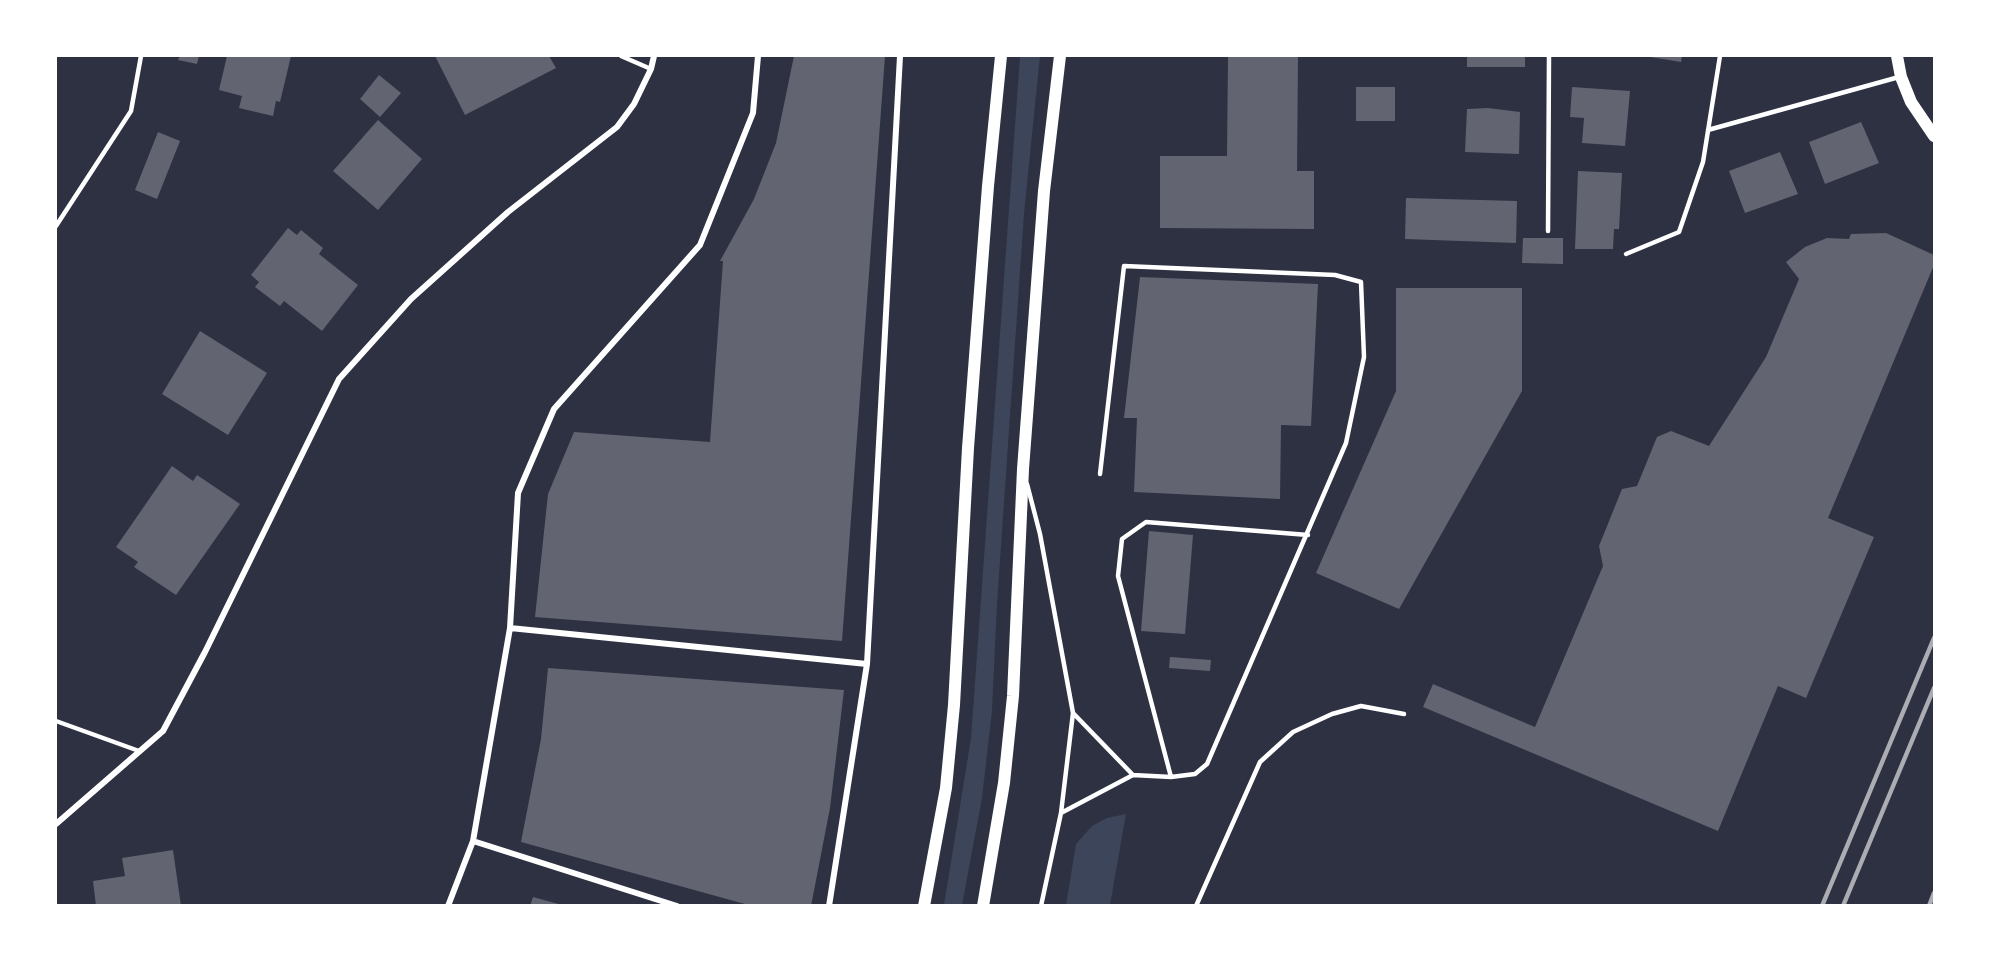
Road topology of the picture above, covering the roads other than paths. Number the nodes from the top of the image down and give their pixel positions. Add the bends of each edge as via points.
1 (141, 56) edge
2 (621, 56) edge
3 (654, 56) edge
4 (759, 56) edge
5 (900, 56) edge
6 (1001, 56) edge
7 (1060, 56) edge
8 (1549, 56) edge
9 (1720, 56) edge
10 (1897, 56) edge
11 (651, 69) junction
12 (1901, 76) junction
13 (1708, 130) junction
14 (1935, 136) edge
15 (56, 226) edge
16 (1548, 231) dead end
17 (1626, 254) dead end
18 (1023, 469) junction
19 (1100, 474) dead end
20 (1308, 535) junction
21 (510, 628) junction
22 (867, 664) junction
23 (1073, 713) junction
24 (1404, 714) dead end
25 (56, 721) edge
26 (139, 751) junction
27 (1132, 775) junction
28 (1171, 777) junction
29 (1061, 813) junction
30 (56, 824) edge
31 (473, 841) junction
32 (448, 906) edge
33 (677, 906) edge
34 (829, 906) edge
35 (924, 906) edge
36 (983, 906) edge
37 (1041, 906) edge
38 (1196, 906) edge

1 - 15 lane via 131,111
2 - 11 lane
3 - 11 street
4 - 21 street via 753,113 700,245 554,409 518,493
5 - 22 street
6 - 35 main road via 968,448 954,705 946,788
7 - 18 main road via 1044,191
8 - 16 lane
9 - 13 lane
10 - 12 main road
11 - 26 street via 634,104 617,127 508,212 411,299 339,379 179,702 163,731
12 - 13 lane
12 - 14 main road via 1911,102
13 - 17 lane via 1703,162 1679,232
18 - 23 lane via 1040,534
18 - 36 main road via 1013,696 1004,783
19 - 20 lane via 1124,266 1335,275 1361,282 1364,357 1346,443
20 - 28 lane via 1208,764 1195,774
20 - 28 lane via 1146,522 1122,539 1118,576
21 - 22 street
21 - 31 street
22 - 34 street
23 - 27 lane
23 - 29 lane
24 - 38 lane via 1361,706 1332,714 1293,732 1260,762
25 - 26 lane
26 - 30 street
27 - 28 lane
27 - 29 lane
29 - 37 lane
31 - 32 street
31 - 33 street

